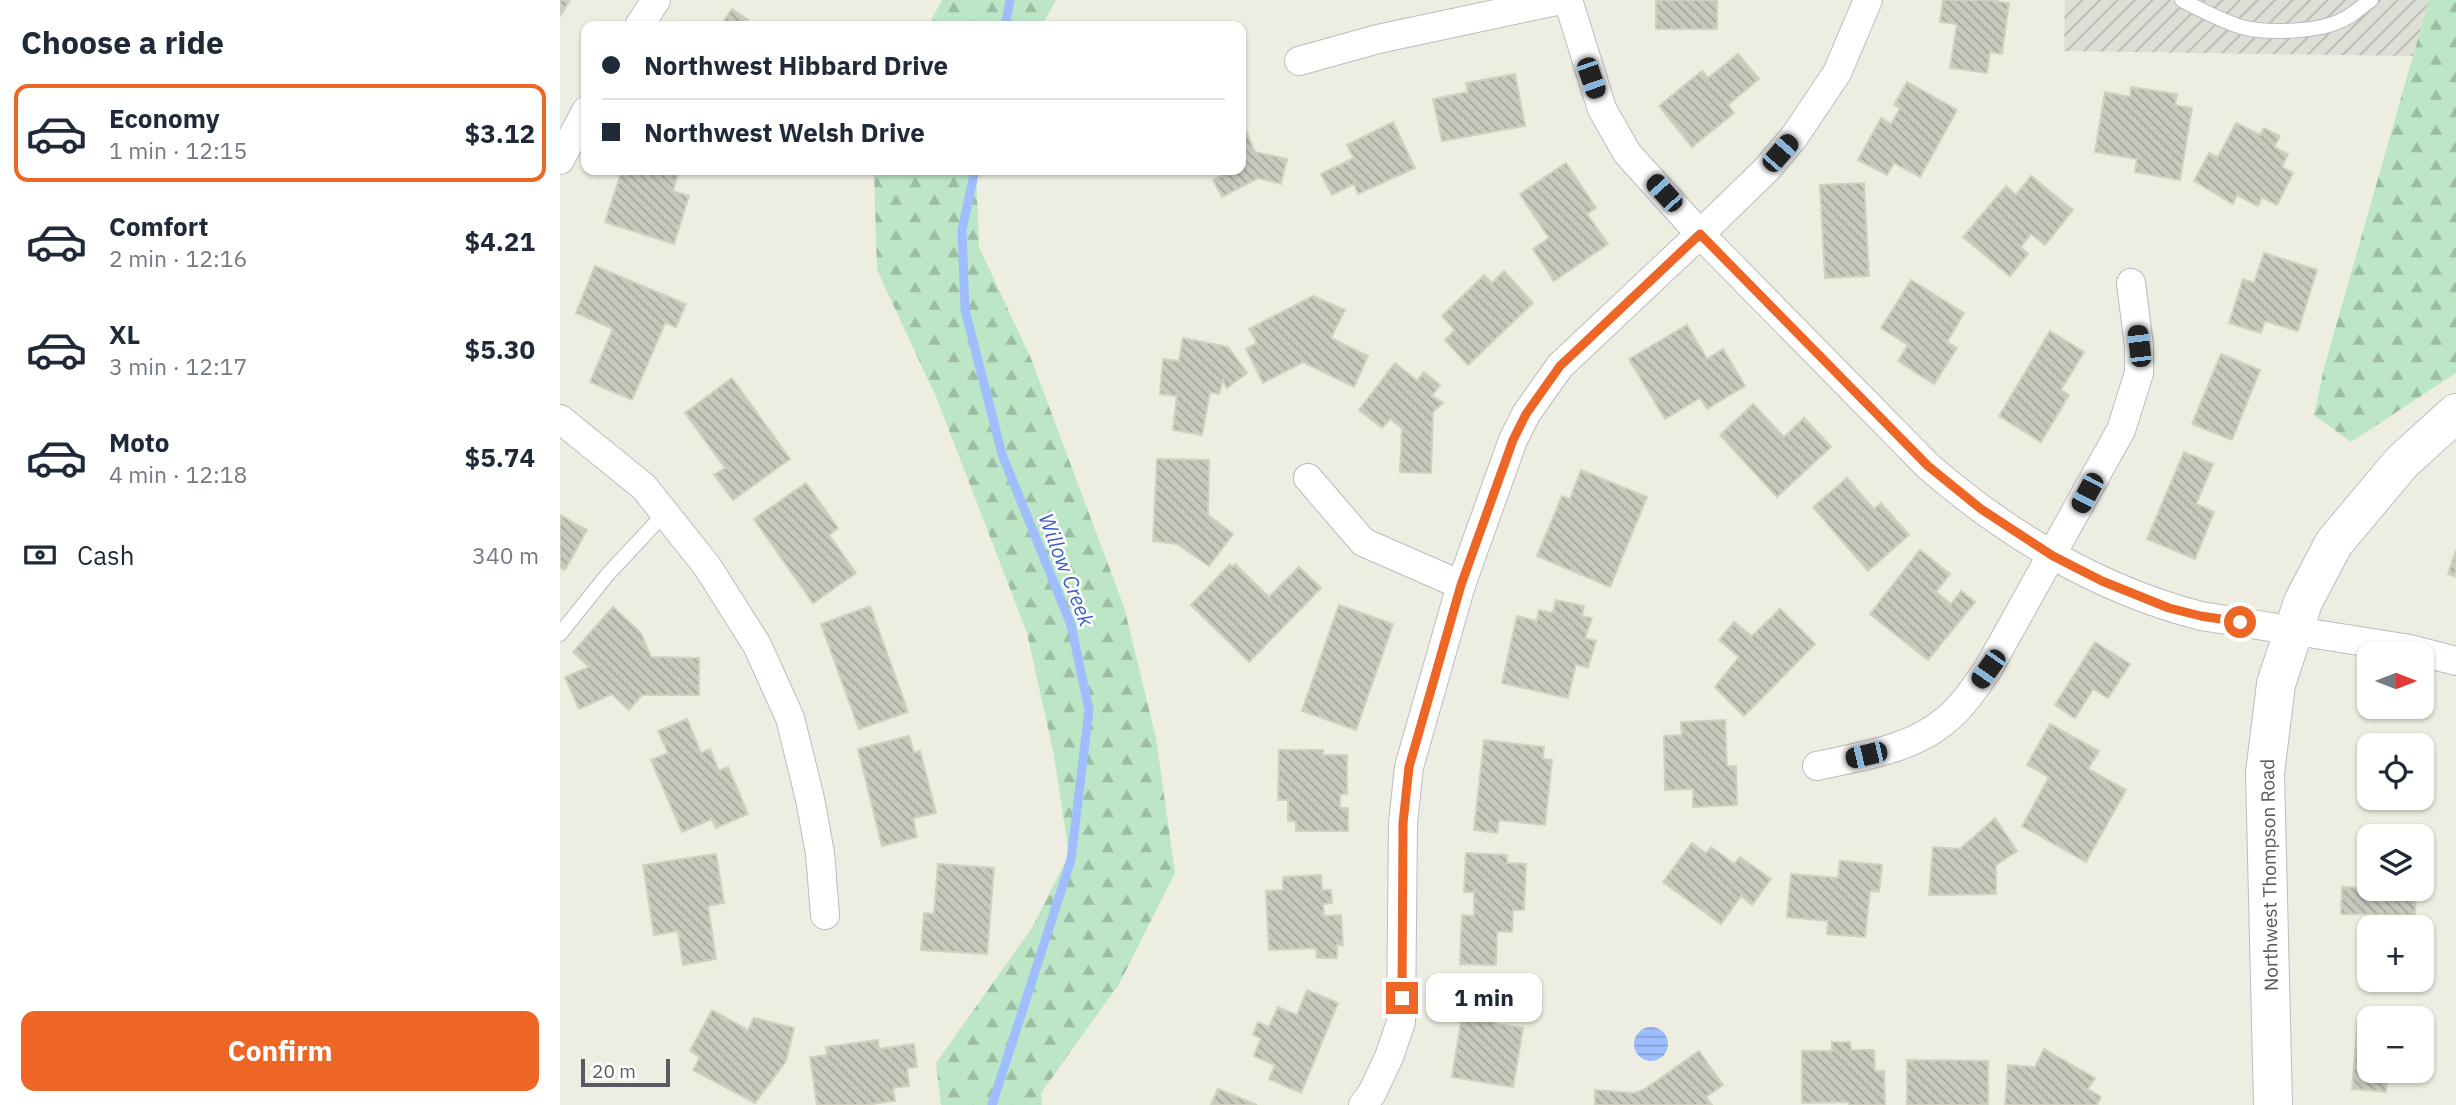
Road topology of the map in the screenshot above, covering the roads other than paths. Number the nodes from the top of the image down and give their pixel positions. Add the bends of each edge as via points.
1 (656, 0) edge
2 (1561, 0) edge
3 (1568, 0) edge
4 (1868, 0) edge
5 (2182, 0) edge
6 (2371, 0) edge
7 (642, 21) edge
8 (1299, 61) dead end
9 (581, 120) edge
10 (560, 160) edge
11 (1700, 234) junction
12 (2131, 283) dead end
13 (2456, 413) edge
14 (560, 419) edge
15 (1308, 478) dead end
16 (665, 513) junction
17 (2053, 556) junction
18 (1461, 585) junction
19 (2293, 630) junction
20 (560, 634) edge
21 (2456, 661) edge
22 (1817, 766) dead end
23 (825, 915) dead end
24 (1363, 1105) edge
25 (2273, 1105) edge

1 - 7 street
2 - 8 street via 1378,39
3 - 11 street via 1602,109 1627,152
4 - 11 street via 1837,74 1817,105 1766,170
5 - 6 lane via 2232,24 2277,30 2315,28 2344,20
9 - 10 street
11 - 17 street via 1928,466 1981,509
11 - 18 street via 1543,387 1513,440
12 - 17 street via 2139,373 2121,430
13 - 19 street, Northwest Thompson Road via 2402,462 2334,543
14 - 16 street via 644,487
15 - 18 street via 1363,542
16 - 20 lane
16 - 23 street via 707,566 757,645 790,718 820,853
17 - 19 street via 2169,608
17 - 22 street via 1988,669 1947,719 1891,749
18 - 24 street via 1409,767 1403,823 1401,1022 1389,1057
19 - 21 street
19 - 25 street, Northwest Thompson Road via 2276,684 2265,773

